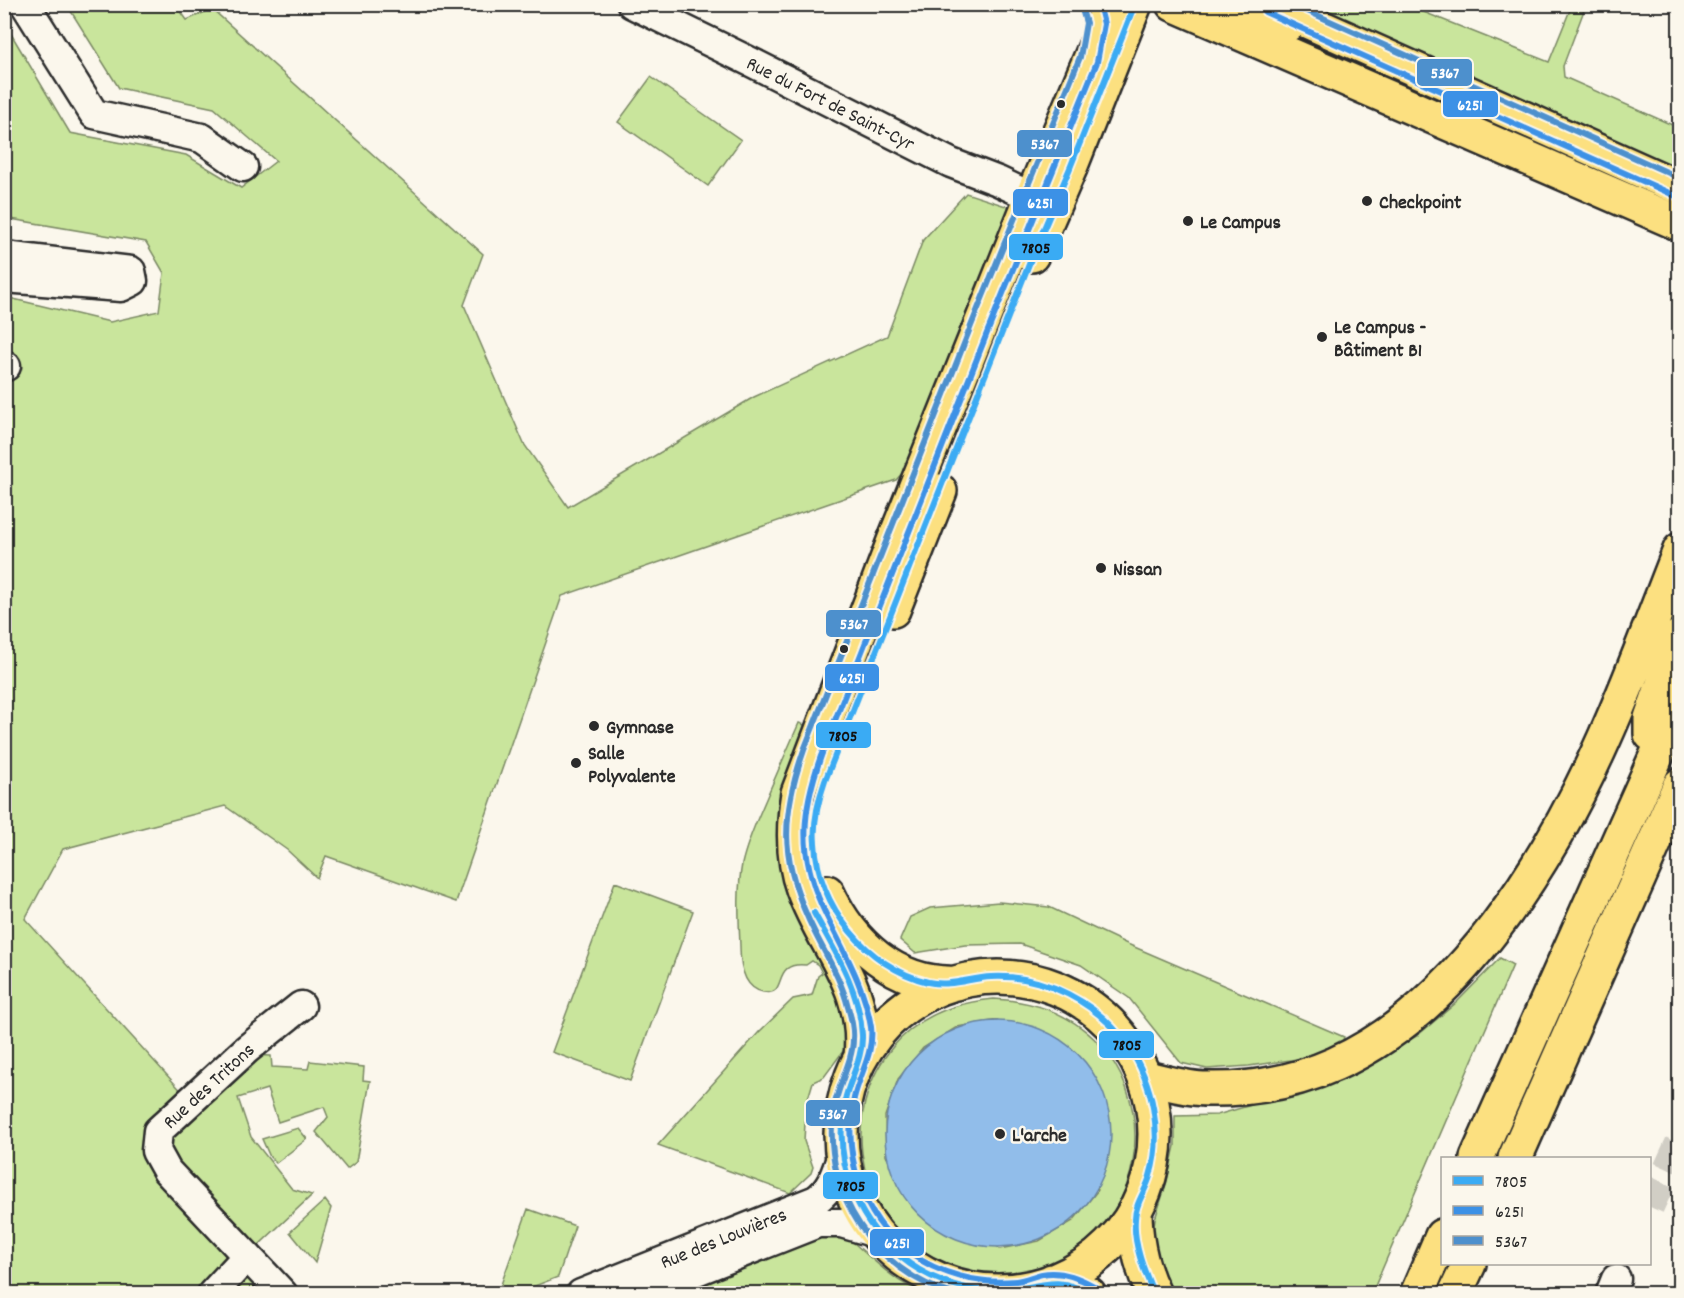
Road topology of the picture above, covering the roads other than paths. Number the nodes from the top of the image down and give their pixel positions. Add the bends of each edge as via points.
1 (26, 4) edge
2 (632, 4) edge
3 (1090, 4) edge
4 (1106, 4) edge
5 (1135, 4) edge
6 (1173, 4) edge
7 (1233, 4) edge
8 (1269, 4) edge
9 (1307, 21) junction
10 (1089, 59) junction
11 (243, 167) dead end
12 (1680, 188) edge
13 (1032, 197) junction
14 (1680, 224) edge
15 (4, 256) edge
16 (4, 279) edge
17 (1680, 550) edge
18 (1680, 636) edge
19 (1680, 703) edge
20 (1653, 763) junction
21 (1680, 784) edge
22 (957, 983) junction
23 (301, 1006) dead end
24 (861, 1058) junction
25 (1145, 1078) junction
26 (842, 1155) junction
27 (1477, 1157) edge
28 (1515, 1157) edge
29 (1135, 1210) junction
30 (876, 1233) junction
31 (1441, 1240) edge
32 (247, 1256) junction
33 (1467, 1265) edge
34 (1053, 1281) junction
35 (212, 1293) edge
36 (283, 1293) edge
37 (581, 1293) edge
38 (638, 1293) edge
39 (1089, 1293) edge
40 (1154, 1293) edge
41 (1417, 1293) edge
42 (1455, 1293) edge

1 - 11 street via 94,114 202,138
2 - 13 street, Rue du Fort de Saint-Cyr via 951,163
3 - 10 main road via 1095,23
4 - 10 main road via 1104,26
5 - 22 main road via 819,800 815,824 817,862 830,898 850,930 870,952 897,970 929,983
6 - 14 main road
7 - 9 main road via 1284,26
8 - 9 main road
9 - 12 main road
10 - 13 main road
13 - 24 main road via 798,793 798,871 812,910 846,971 861,1025
15 - 16 street via 130,271 134,281 121,287
17 - 25 main road via 1604,741 1570,808 1524,886 1449,982 1389,1033 1314,1073 1284,1082 1207,1089
18 - 20 main road via 1651,718
19 - 20 main road
20 - 27 main road
21 - 28 main road
22 - 24 main road via 924,996 901,1011
22 - 25 main road via 992,977 1018,979 1069,994 1112,1026
23 - 32 street, Rue des Tritons via 247,1049 158,1131 156,1151 167,1171
24 - 26 main road via 843,1107
25 - 29 main road via 1154,1112 1155,1148 1148,1182
26 - 30 main road via 853,1195
26 - 37 street, Rue des Louvières via 834,1179 816,1200
29 - 34 main road via 1105,1249 1084,1266
29 - 40 main road via 1138,1246
30 - 34 main road via 908,1263 956,1285 1000,1291
30 - 38 street, Rue des Louvières via 841,1222 818,1223
31 - 41 main road
32 - 35 street
32 - 36 street
33 - 42 main road
34 - 39 main road

